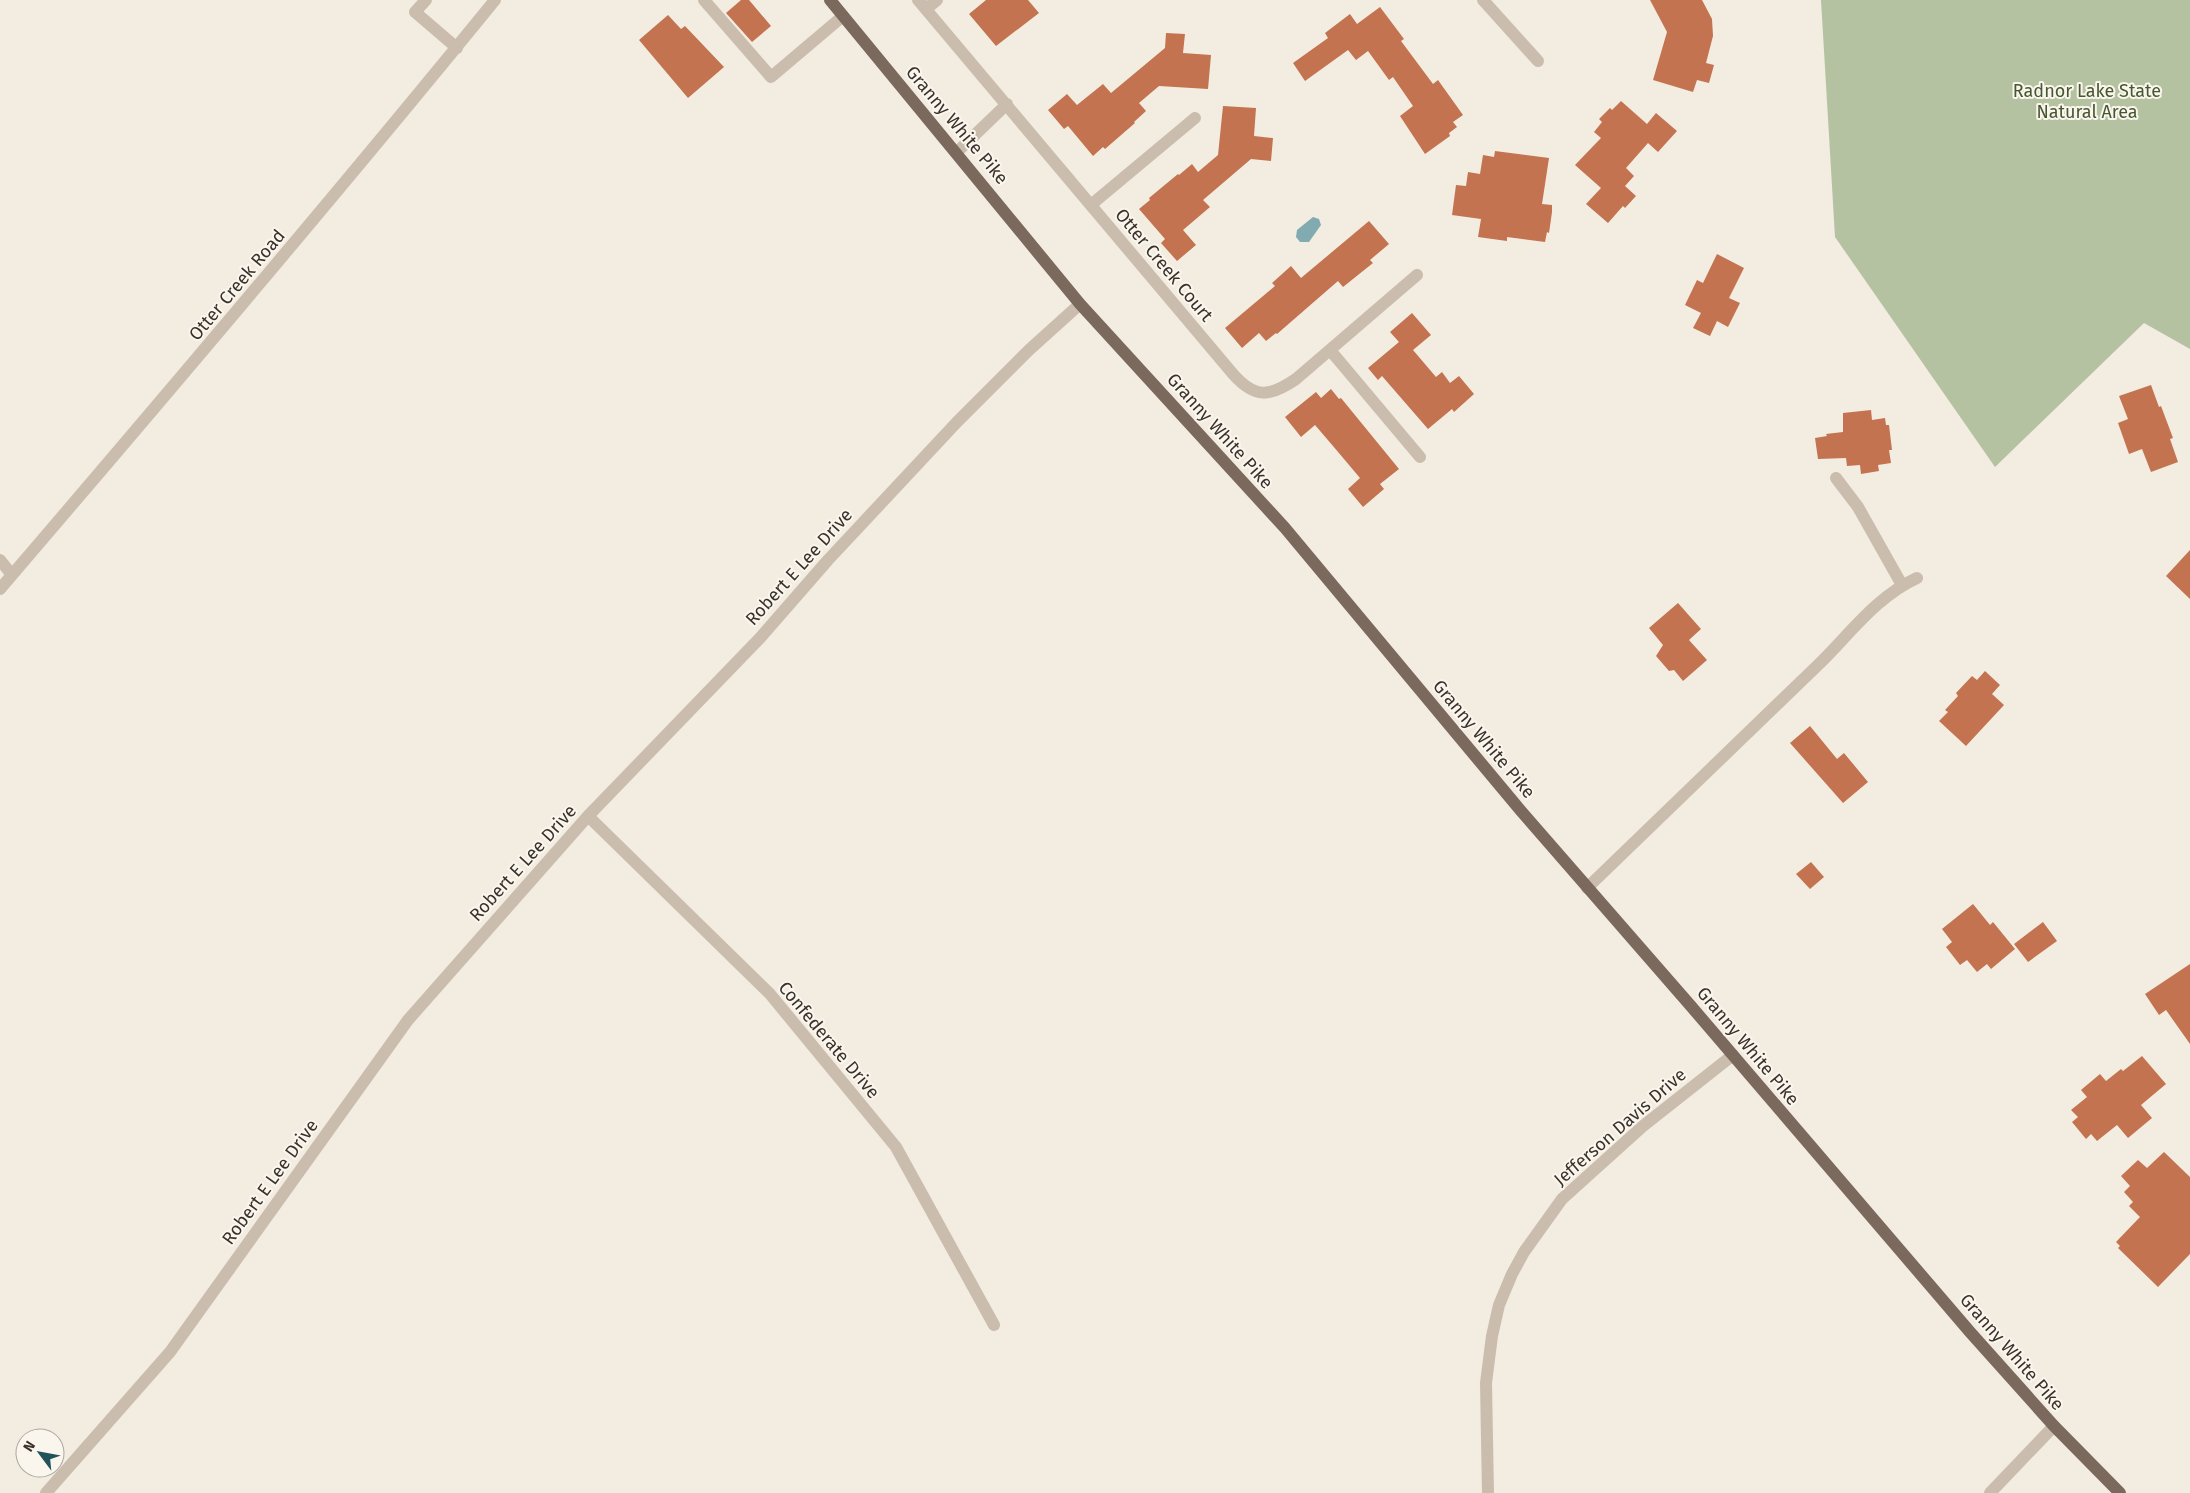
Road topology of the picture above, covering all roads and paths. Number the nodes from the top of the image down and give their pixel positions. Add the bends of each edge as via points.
1 (426, 0) edge
2 (496, 0) edge
3 (704, 0) edge
4 (830, 0) edge
5 (937, 0) edge
6 (1483, 0) edge
7 (922, 5) edge
8 (843, 16) junction
9 (457, 48) junction
10 (1538, 61) dead end
11 (1007, 104) junction
12 (1194, 118) dead end
13 (957, 152) junction
14 (1092, 204) junction
15 (1417, 275) dead end
16 (1080, 304) junction
17 (1330, 350) junction
18 (1420, 457) dead end
19 (1836, 478) dead end
20 (0, 560) edge
21 (12, 575) junction
22 (1917, 578) dead end
23 (1902, 585) junction
24 (0, 589) edge
25 (588, 816) junction
26 (1587, 888) junction
27 (1733, 1055) junction
28 (994, 1325) dead end
29 (2054, 1426) junction
30 (46, 1493) edge
31 (1488, 1493) edge
32 (1990, 1493) edge
33 (2120, 1493) edge

1 - 9 street via 415,12
2 - 9 street, Otter Creek Road
3 - 8 street via 771,77
4 - 8 main road, Granny White Pike
5 - 7 street
6 - 10 street
7 - 11 street, Otter Creek Court
8 - 13 main road, Granny White Pike
9 - 21 street, Otter Creek Road
11 - 13 street
11 - 14 street, Otter Creek Court
12 - 14 street
13 - 16 main road, Granny White Pike
14 - 17 street, Otter Creek Court via 1233,374 1252,390 1264,394 1284,387
15 - 17 street, Otter Creek Court
16 - 25 street, Robert E Lee Drive via 977,400 760,638
16 - 26 main road, Granny White Pike via 1286,528
17 - 18 street
19 - 23 street via 1858,507
20 - 21 street
21 - 24 street, Otter Creek Road
22 - 23 street
23 - 26 street via 1878,604
25 - 28 street, Confederate Drive via 770,994 896,1147
25 - 30 street, Robert E Lee Drive via 408,1020 170,1352
26 - 27 main road, Granny White Pike
27 - 29 main road, Granny White Pike
27 - 31 street, Jefferson Davis Drive via 1643,1126 1562,1199 1524,1252 1499,1305 1492,1336 1487,1374
29 - 32 street
29 - 33 main road, Granny White Pike

